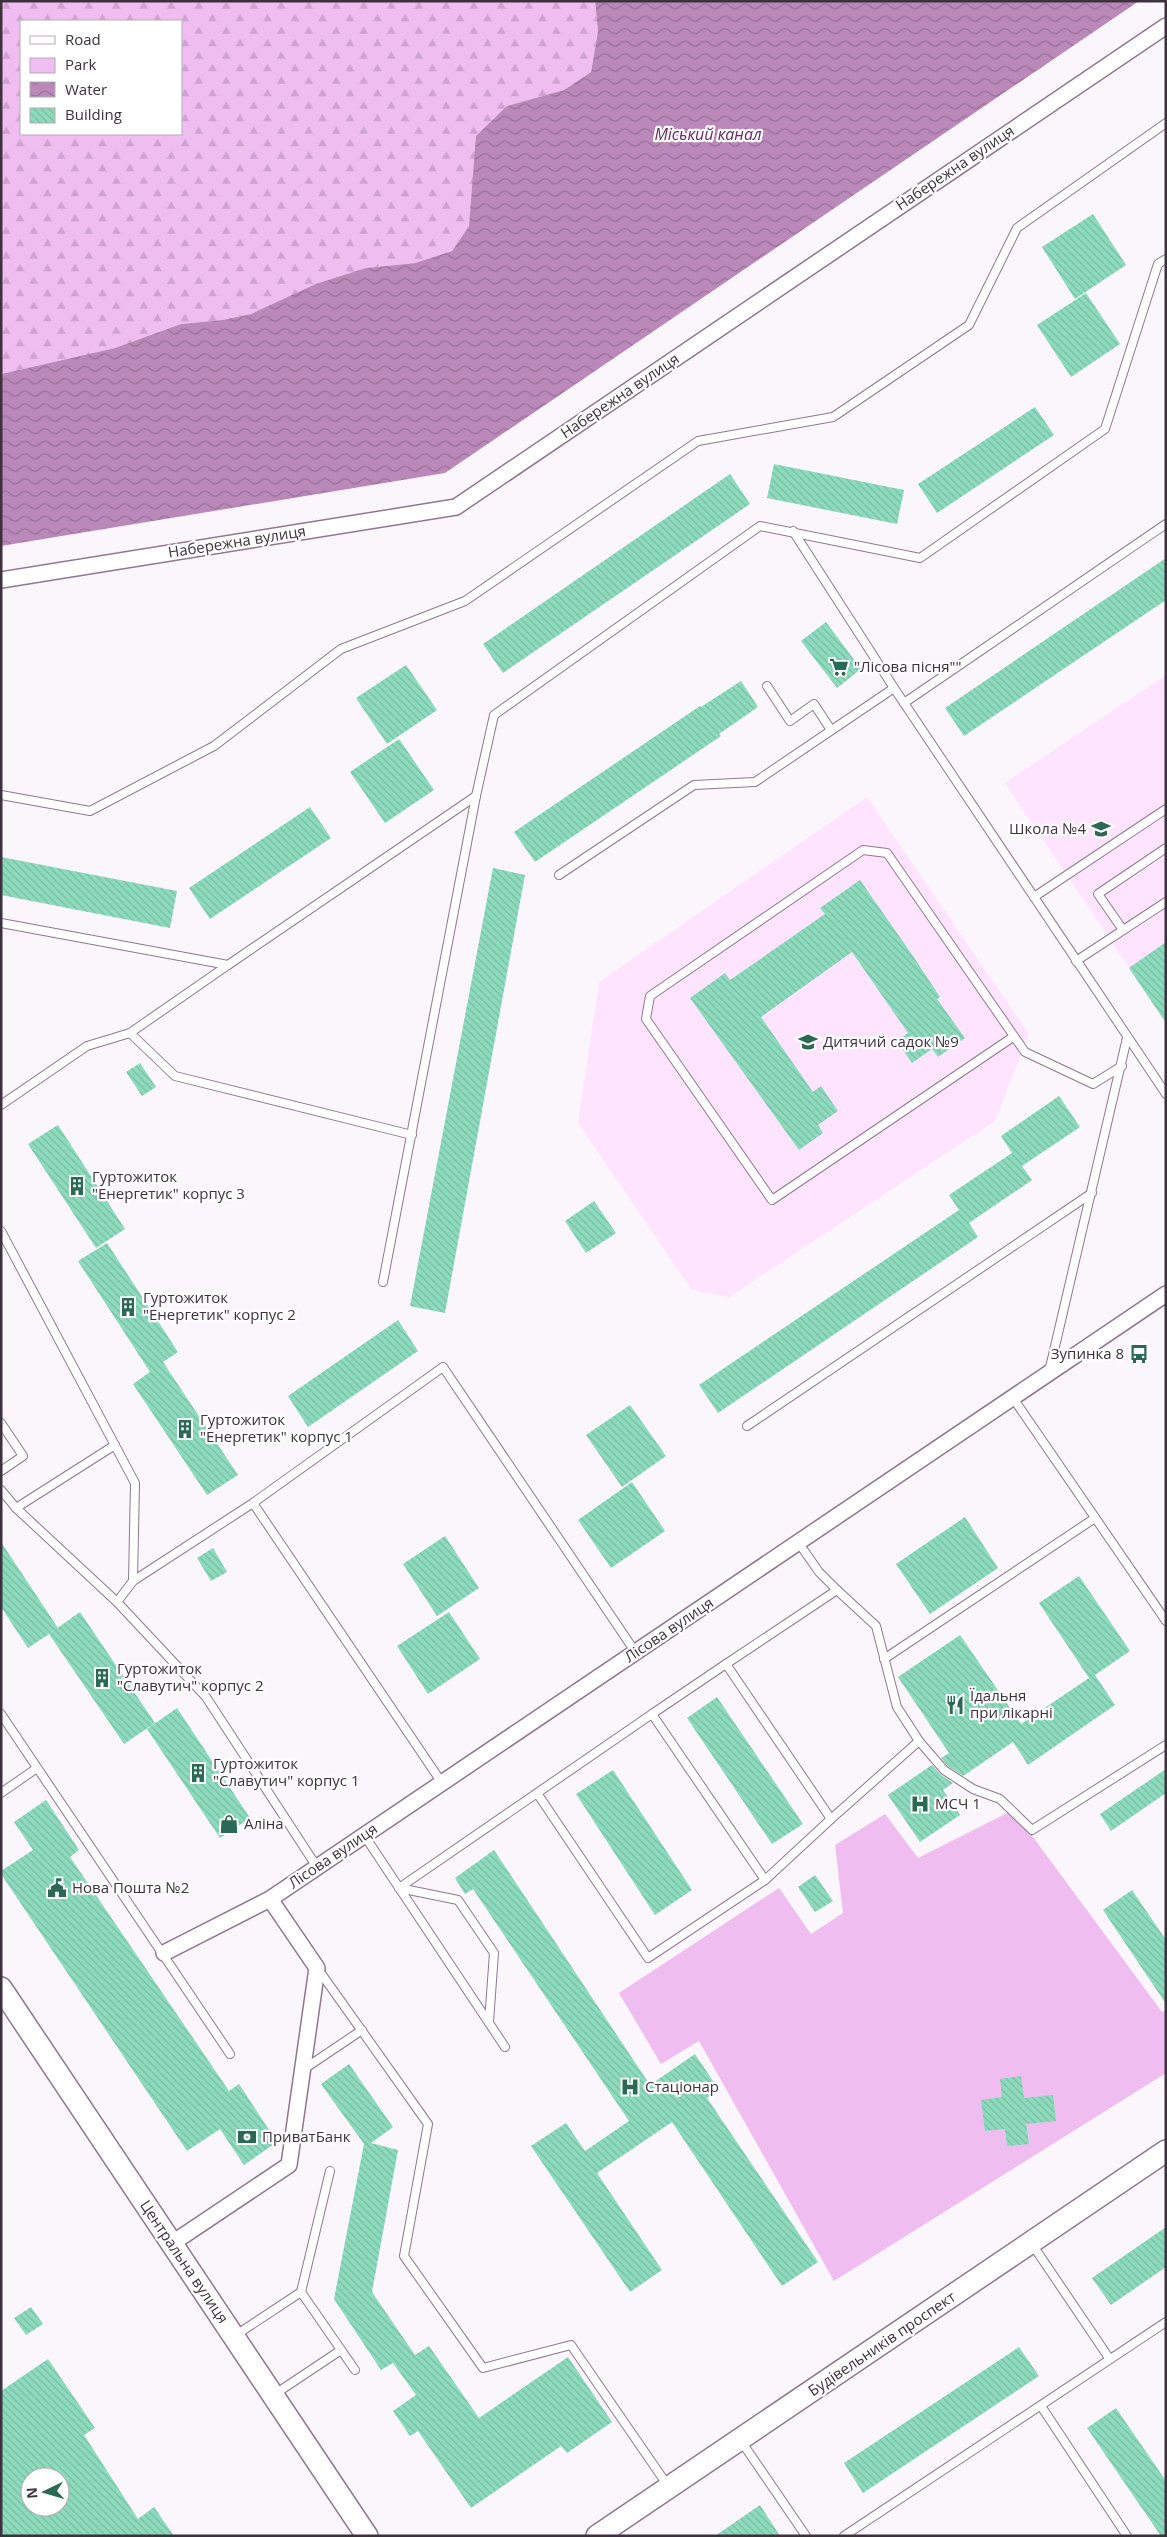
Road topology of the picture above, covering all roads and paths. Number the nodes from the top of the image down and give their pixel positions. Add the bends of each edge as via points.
1 (1166, 26) edge
2 (1166, 123) edge
3 (1166, 259) edge
4 (1166, 524) edge
5 (793, 531) junction
6 (1, 580) edge
7 (767, 686) dead end
8 (894, 688) junction
9 (904, 702) junction
10 (831, 730) junction
11 (1, 795) edge
12 (476, 796) junction
13 (1166, 809) edge
14 (1166, 848) edge
15 (559, 875) dead end
16 (1034, 897) junction
17 (1166, 902) edge
18 (1, 923) edge
19 (1123, 930) junction
20 (1076, 961) junction
21 (228, 965) junction
22 (130, 1032) junction
23 (1013, 1037) junction
24 (1128, 1038) junction
25 (1122, 1066) junction
26 (1166, 1094) edge
27 (1, 1105) edge
28 (412, 1135) junction
29 (1092, 1193) junction
30 (1, 1231) edge
31 (383, 1282) dead end
32 (1166, 1294) edge
33 (1049, 1374) junction
34 (1013, 1398) junction
35 (1, 1423) edge
36 (747, 1426) dead end
37 (115, 1445) junction
38 (1, 1471) edge
39 (1, 1490) edge
40 (253, 1503) junction
41 (16, 1508) junction
42 (1095, 1518) junction
43 (798, 1542) junction
44 (133, 1581) junction
45 (837, 1590) junction
46 (117, 1602) junction
47 (1166, 1621) edge
48 (636, 1653) junction
49 (884, 1659) junction
50 (726, 1664) junction
51 (1, 1714) edge
52 (652, 1714) junction
53 (919, 1741) junction
54 (1166, 1745) edge
55 (37, 1768) junction
56 (442, 1783) junction
57 (1, 1793) edge
58 (537, 1793) junction
59 (831, 1818) junction
60 (364, 1835) junction
61 (317, 1867) junction
62 (765, 1880) junction
63 (399, 1888) junction
64 (270, 1899) junction
65 (164, 1953) junction
66 (317, 1968) junction
67 (1, 1988) edge
68 (489, 2022) junction
69 (362, 2030) junction
70 (505, 2047) dead end
71 (230, 2054) dead end
72 (304, 2069) junction
73 (1166, 2151) edge
74 (330, 2171) dead end
75 (171, 2244) junction
76 (1031, 2244) junction
77 (301, 2292) junction
78 (1166, 2322) edge
79 (234, 2336) junction
80 (341, 2350) junction
81 (1109, 2358) junction
82 (355, 2370) dead end
83 (273, 2395) junction
84 (1041, 2406) junction
85 (740, 2440) junction
86 (669, 2488) junction
87 (368, 2536) edge
88 (596, 2536) edge
89 (806, 2536) edge
90 (844, 2536) edge
91 (1127, 2536) edge

1 - 6 street, Набережна вулиця via 456,507
2 - 11 lane via 1017,228 969,325 833,417 698,441 465,601 341,649 214,746 90,812
3 - 5 lane via 1158,264 1105,429 920,558
4 - 9 lane
5 - 8 lane
5 - 12 lane via 760,526 494,715
7 - 10 lane via 790,720 814,704
8 - 9 lane
8 - 10 lane
9 - 16 lane
10 - 15 lane via 755,782 694,785
12 - 21 lane
12 - 28 lane
13 - 16 lane
14 - 19 lane via 1098,894
16 - 20 lane
17 - 19 lane
18 - 21 lane
19 - 20 lane
20 - 24 lane
21 - 22 lane
22 - 27 lane via 87,1046
22 - 28 lane via 175,1076
23 - 23 lane via 772,1200 646,1018 650,996 863,850 887,853
23 - 25 lane via 1024,1052 1093,1084
24 - 25 lane
24 - 26 lane
25 - 29 lane
28 - 31 lane
29 - 33 lane
29 - 36 lane
30 - 37 lane
32 - 33 street, Лісова вулиця
33 - 34 street, Лісова вулиця
34 - 42 lane
34 - 43 street, Лісова вулиця
35 - 38 lane via 23,1456
37 - 41 lane
37 - 44 lane via 134,1483
39 - 41 lane
40 - 44 lane
40 - 48 lane via 443,1367
40 - 56 lane
41 - 46 lane
42 - 47 lane
42 - 49 lane
43 - 45 lane via 818,1572
43 - 48 street, Лісова вулиця
44 - 46 lane
45 - 49 lane via 876,1626
45 - 50 lane
46 - 61 lane via 206,1696
48 - 56 street, Лісова вулиця
49 - 53 lane via 897,1707
50 - 52 lane
50 - 59 lane
51 - 55 lane
52 - 58 lane
52 - 62 lane
53 - 54 lane via 944,1770 973,1789 1000,1799 1032,1830
53 - 59 lane
55 - 57 lane
55 - 65 lane
56 - 60 street, Лісова вулиця
58 - 62 lane via 648,1958
58 - 63 lane
59 - 62 lane
60 - 61 street, Лісова вулиця
60 - 63 lane
61 - 64 street, Лісова вулиця
63 - 68 lane
63 - 68 lane via 458,1900 494,1953
64 - 65 street, Лісова вулиця
64 - 66 street
65 - 71 lane
66 - 69 lane
66 - 72 street
67 - 75 street, Центральна вулиця
68 - 70 lane
69 - 72 lane
69 - 86 lane via 428,2124 404,2256 483,2368 571,2345
72 - 75 street via 289,2165
73 - 76 street, Будівельників проспект
74 - 77 lane
75 - 79 street, Центральна вулиця
76 - 81 lane
76 - 85 street, Будівельників проспект
77 - 79 lane
77 - 80 lane
78 - 81 lane
79 - 83 street, Центральна вулиця
80 - 82 lane
80 - 83 lane
81 - 84 lane
83 - 87 street, Центральна вулиця
84 - 90 lane
84 - 91 lane
85 - 86 street, Будівельників проспект
85 - 89 lane
86 - 88 street, Будівельників проспект

